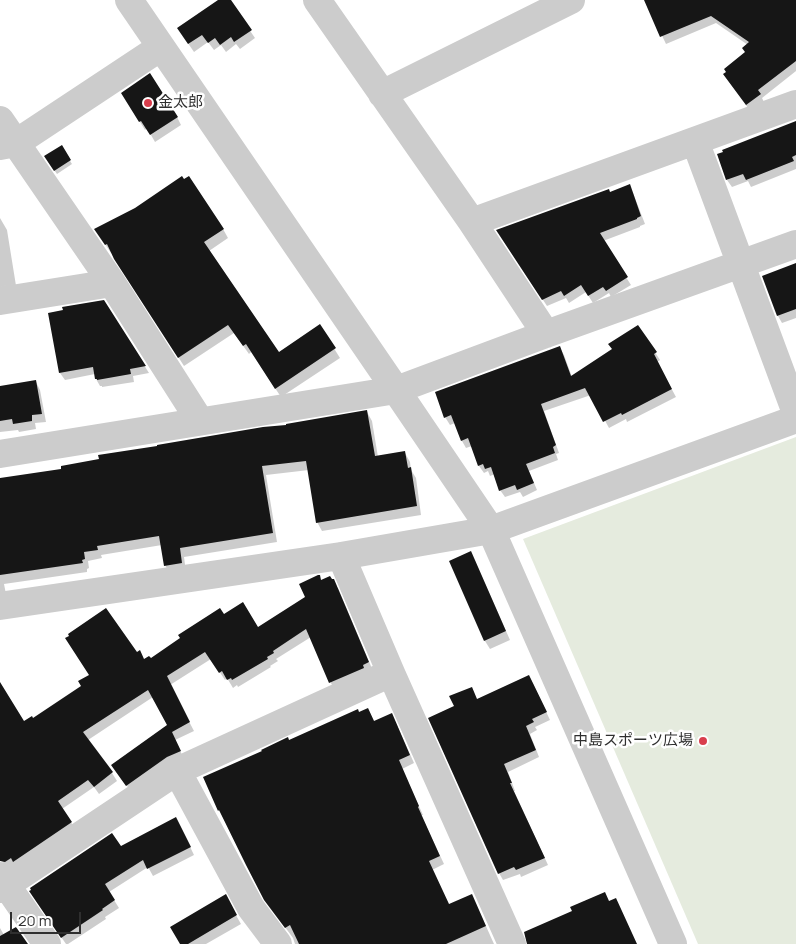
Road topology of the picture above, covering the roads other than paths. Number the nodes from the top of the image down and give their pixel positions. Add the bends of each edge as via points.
1 (129, 0) edge
2 (316, 0) edge
3 (571, 0) edge
4 (161, 47) junction
5 (382, 94) junction
6 (796, 104) edge
7 (0, 120) edge
8 (696, 141) junction
9 (8, 145) edge
10 (472, 222) junction
11 (796, 244) edge
12 (741, 264) junction
13 (112, 283) junction
14 (0, 301) edge
15 (546, 334) junction
16 (396, 390) junction
17 (796, 413) edge
18 (796, 419) edge
19 (200, 421) junction
20 (0, 454) edge
21 (491, 530) junction
22 (341, 556) junction
23 (0, 606) edge
24 (391, 673) junction
25 (177, 771) junction
26 (2, 883) edge
27 (47, 944) edge
28 (278, 944) edge
29 (512, 944) edge
30 (673, 944) edge

1 - 4 street
2 - 5 street
3 - 5 street
4 - 9 street
4 - 16 street
5 - 10 street
6 - 8 street
7 - 9 street
8 - 10 street
8 - 12 street
9 - 13 street
10 - 15 street
11 - 12 street
12 - 15 street
12 - 17 street
13 - 14 street
13 - 19 street
15 - 16 street
16 - 19 street
16 - 21 street
18 - 21 street
19 - 20 street
21 - 22 street
21 - 30 street
22 - 23 street
22 - 24 street
24 - 25 street
24 - 29 street
25 - 26 street
25 - 28 street via 250,908
26 - 27 street

